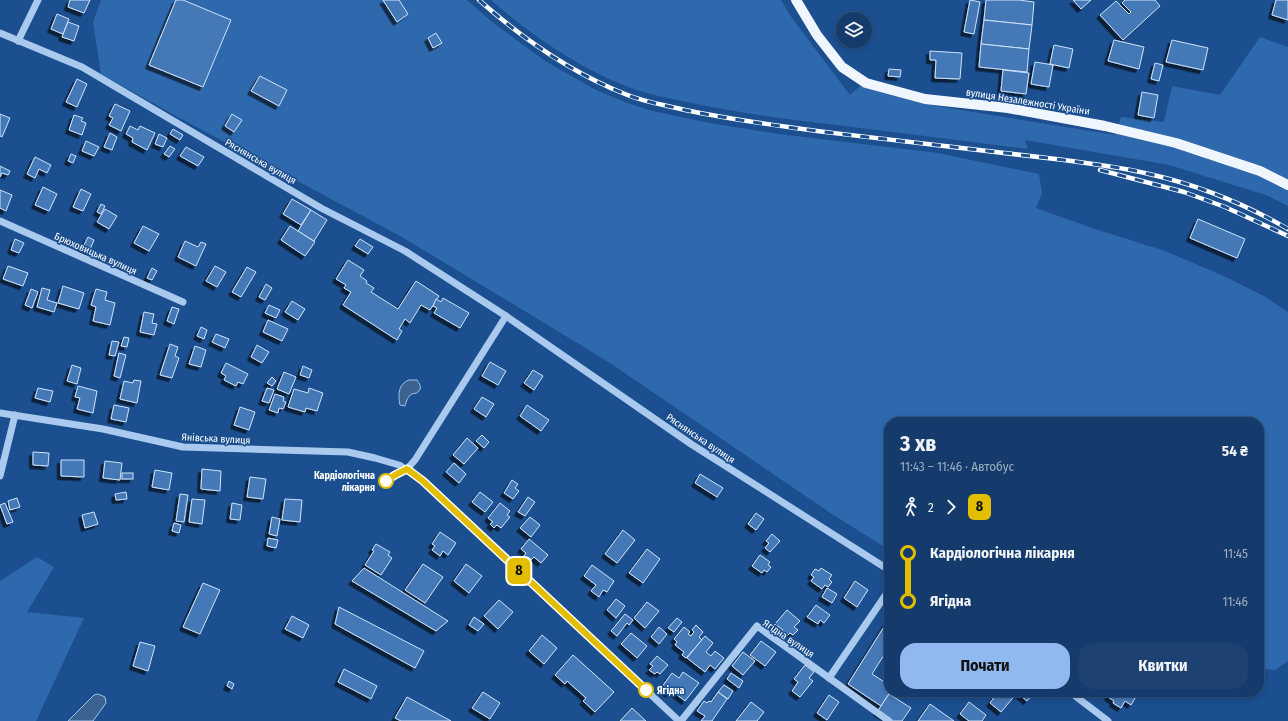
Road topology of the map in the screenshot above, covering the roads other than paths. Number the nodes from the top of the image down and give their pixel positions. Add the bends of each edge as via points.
1 (38, 0) edge
2 (796, 0) edge
3 (0, 33) edge
4 (18, 41) junction
5 (1288, 184) edge
6 (0, 221) edge
7 (183, 302) dead end
8 (506, 316) junction
9 (0, 413) edge
10 (15, 415) junction
11 (407, 469) junction
12 (0, 476) edge
13 (884, 567) edge
14 (884, 597) edge
15 (829, 678) junction
16 (1077, 697) edge
17 (680, 721) edge
18 (889, 721) edge
19 (1108, 721) edge

1 - 4 street
2 - 5 main road, вулиця Незалежності України via 817,35 842,67 866,83 925,99 1015,110 1105,126 1176,143 1260,171
3 - 4 street, Ряснянська вулиця
4 - 8 street, Ряснянська вулиця via 82,67 321,208 405,251
6 - 7 street, Брюховицька вулиця
8 - 11 street
8 - 13 street, Ряснянська вулиця via 691,444
9 - 10 street, Янівська вулиця
10 - 11 street, Янівська вулиця via 103,429 183,447 348,452
10 - 12 street
11 - 17 street, Янівська вулиця via 423,481
14 - 15 street
15 - 17 street, Ягідна вулиця via 757,626
15 - 18 street, Ягідна вулиця
16 - 19 street

